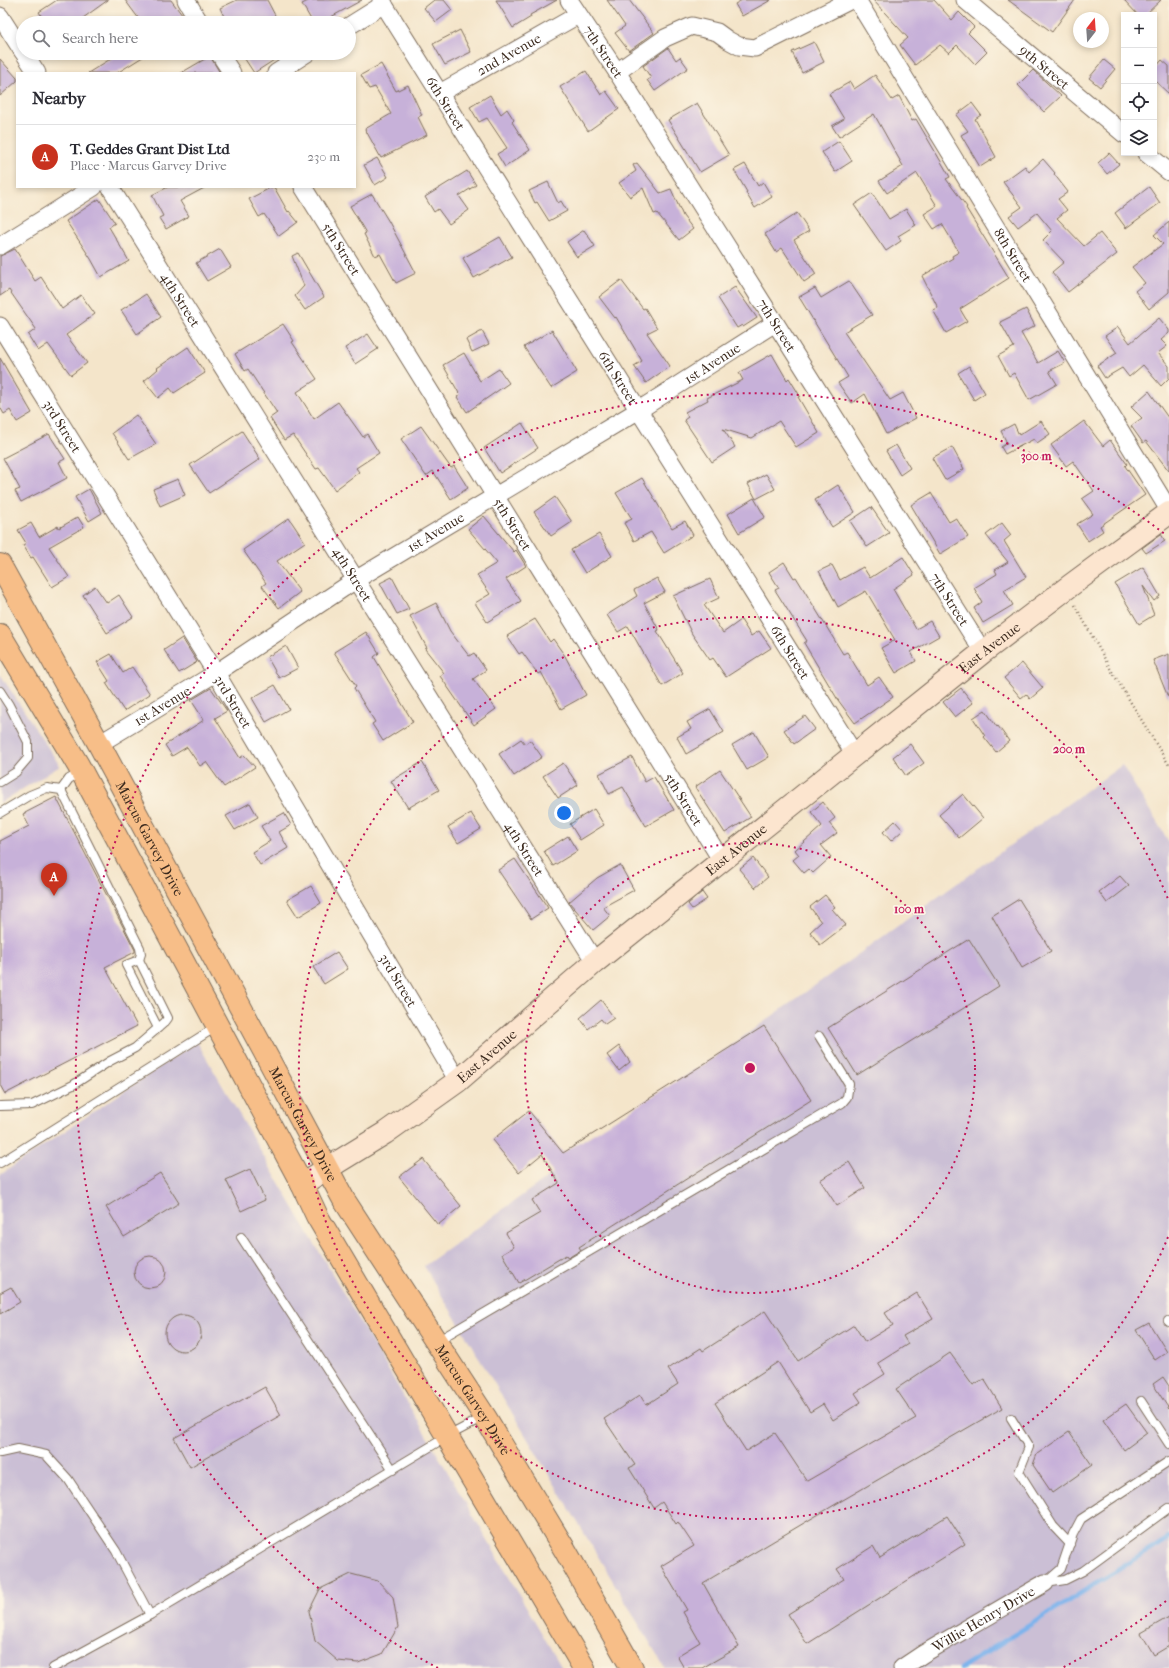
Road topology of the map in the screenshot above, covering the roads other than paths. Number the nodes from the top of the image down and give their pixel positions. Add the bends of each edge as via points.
1 (186, 0) edge
2 (569, 0) edge
3 (851, 0) edge
4 (857, 0) edge
5 (965, 0) edge
6 (382, 2) edge
7 (578, 15) junction
8 (0, 16) edge
9 (196, 16) edge
10 (356, 21) edge
11 (16, 41) edge
12 (28, 60) edge
13 (224, 60) edge
14 (296, 60) edge
15 (36, 72) edge
16 (231, 72) edge
17 (278, 72) edge
18 (617, 72) junction
19 (440, 93) junction
20 (1121, 131) edge
21 (1150, 156) edge
22 (1169, 172) edge
23 (92, 188) edge
24 (111, 188) edge
25 (304, 188) edge
26 (0, 246) edge
27 (775, 323) junction
28 (0, 326) edge
29 (638, 410) junction
30 (495, 497) junction
31 (1169, 512) edge
32 (1, 567) edge
33 (357, 579) junction
34 (0, 635) edge
35 (983, 652) junction
36 (216, 673) junction
37 (0, 690) edge
38 (99, 744) junction
39 (855, 755) junction
40 (81, 772) junction
41 (0, 782) edge
42 (61, 790) junction
43 (0, 813) edge
44 (722, 861) junction
45 (139, 960) junction
46 (595, 962) junction
47 (217, 1026) junction
48 (158, 1028) junction
49 (820, 1036) dead end
50 (458, 1081) junction
51 (0, 1106) edge
52 (0, 1163) edge
53 (328, 1167) junction
54 (302, 1184) junction
55 (241, 1238) dead end
56 (436, 1341) junction
57 (1141, 1401) dead end
58 (485, 1417) junction
59 (1011, 1418) dead end
60 (448, 1436) junction
61 (1169, 1444) edge
62 (0, 1454) edge
63 (1169, 1461) edge
64 (393, 1470) junction
65 (1169, 1508) edge
66 (1070, 1544) junction
67 (1045, 1583) junction
68 (150, 1615) junction
69 (53, 1668) edge
70 (584, 1668) edge
71 (632, 1668) edge
72 (902, 1668) edge

1 - 9 street
2 - 7 street, 7th Street
3 - 18 street via 755,48 739,46 717,32 692,26 665,38
4 - 31 street, 8th Street
5 - 20 street, 9th Street
6 - 10 street
6 - 19 street, 6th Street
7 - 18 street, 7th Street
7 - 19 street, 2nd Avenue
8 - 11 street
12 - 15 street
13 - 16 street
14 - 17 street
18 - 27 street, 7th Street
19 - 29 street, 6th Street
21 - 22 street
23 - 26 street
24 - 33 street, 4th Street
25 - 30 street, 5th Street
27 - 29 street, 1st Avenue
27 - 35 street, 7th Street
28 - 36 street, 3rd Street
29 - 30 street, 1st Avenue
29 - 39 street, 6th Street
30 - 33 street, 1st Avenue
30 - 44 street, 5th Street
31 - 35 main road, East Avenue
32 - 38 highway, Marcus Garvey Drive
33 - 36 street, 1st Avenue
33 - 46 street, 4th Street
34 - 40 highway, Marcus Garvey Drive
35 - 39 main road, East Avenue
36 - 38 street, 1st Avenue
36 - 50 street, 3rd Street
37 - 41 lane via 28,742 28,758 16,772
38 - 53 highway, Marcus Garvey Drive
39 - 44 main road, East Avenue
40 - 42 lane via 69,779
40 - 47 highway, Marcus Garvey Drive
42 - 43 lane via 47,788
42 - 45 lane via 140,948
44 - 46 main road, East Avenue
45 - 48 lane via 168,1018
45 - 48 lane via 126,965
46 - 50 main road, East Avenue
47 - 52 lane
47 - 54 highway, Marcus Garvey Drive
48 - 51 lane via 135,1048 73,1086 32,1105
49 - 56 lane via 849,1084 847,1097 842,1103
50 - 53 main road, East Avenue via 385,1133
53 - 54 main road, East Avenue
53 - 56 highway, Marcus Garvey Drive via 344,1200
54 - 60 highway, Marcus Garvey Drive via 317,1216
55 - 64 lane
56 - 58 highway, Marcus Garvey Drive
57 - 61 lane
58 - 60 lane
58 - 71 highway, Marcus Garvey Drive
59 - 66 lane via 1030,1447 1019,1472 1053,1526
60 - 64 lane
60 - 70 highway, Marcus Garvey Drive
62 - 68 lane via 18,1449 46,1455 68,1479 116,1551
63 - 66 lane via 1081,1519
64 - 68 lane
65 - 67 lane via 1083,1571 1065,1580
66 - 67 lane via 1061,1569
67 - 72 street, Willie Henry Drive
68 - 69 lane

